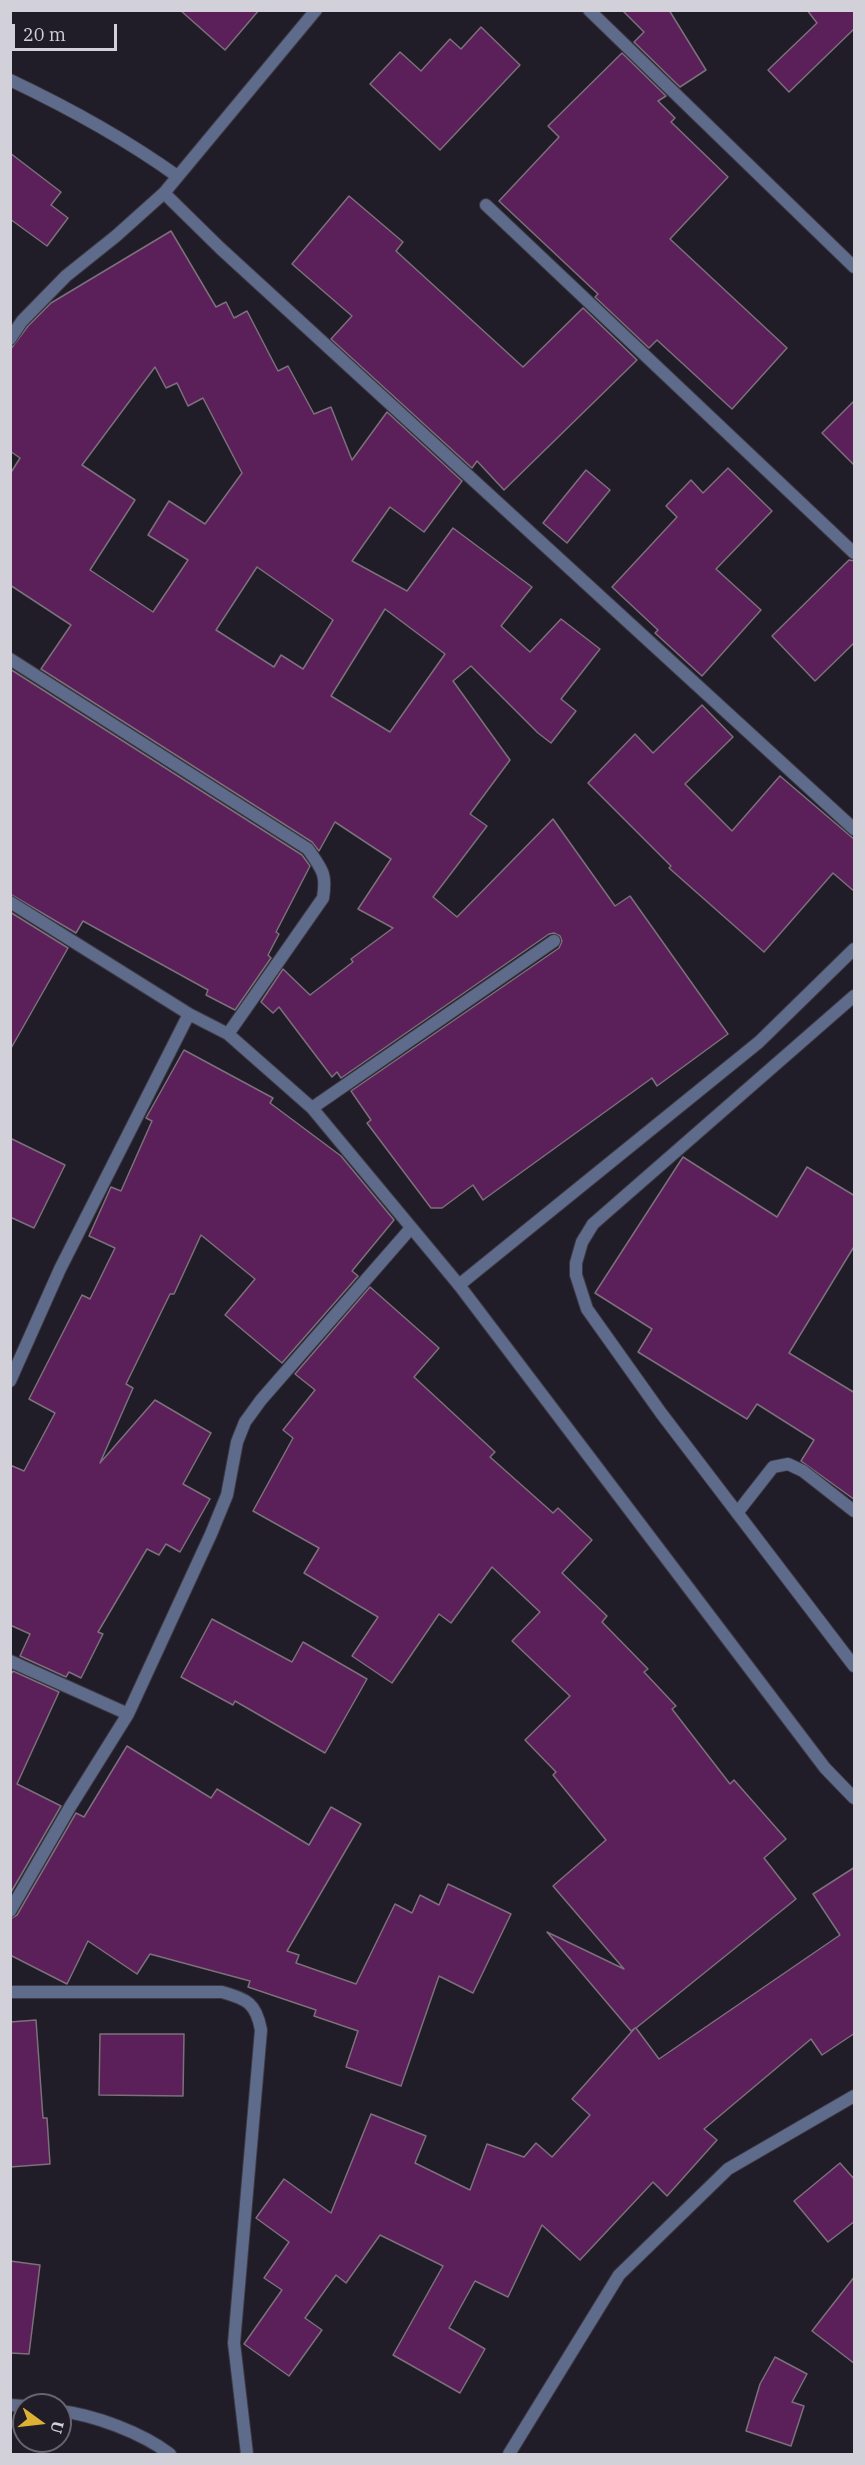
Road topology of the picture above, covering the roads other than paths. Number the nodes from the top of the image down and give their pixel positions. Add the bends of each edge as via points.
1 (316, 10) edge
2 (589, 10) edge
3 (10, 80) edge
4 (177, 176) junction
5 (164, 193) junction
6 (486, 205) dead end
7 (855, 267) edge
8 (10, 339) edge
9 (855, 553) edge
10 (10, 659) edge
11 (855, 829) edge
12 (10, 902) edge
13 (554, 941) dead end
14 (855, 948) edge
15 (855, 996) edge
16 (189, 1014) junction
17 (228, 1034) junction
18 (312, 1108) junction
19 (411, 1228) junction
20 (459, 1285) junction
21 (10, 1381) edge
22 (855, 1511) edge
23 (736, 1513) junction
24 (10, 1661) edge
25 (855, 1666) edge
26 (128, 1714) junction
27 (855, 1798) edge
28 (10, 1911) edge
29 (10, 1992) edge
30 (855, 2096) edge
31 (72, 2412) edge
32 (170, 2454) edge
33 (248, 2454) edge
34 (509, 2454) edge

1 - 4 street
2 - 7 street
3 - 4 street via 92,121
4 - 5 street
5 - 8 street via 66,276
5 - 11 street
6 - 9 street
10 - 17 street via 308,849 322,871 326,879 323,898
12 - 16 street
13 - 18 street
14 - 20 street via 759,1042
15 - 23 street via 593,1224 576,1263 587,1309
16 - 17 street
16 - 21 street via 60,1269
17 - 18 street
18 - 19 street
19 - 20 street
19 - 26 street via 245,1422 223,1505
20 - 27 street via 825,1768
22 - 23 street via 788,1464 773,1467
23 - 25 street
24 - 26 street
26 - 28 street
29 - 33 street via 222,1992 242,1998 258,2012 261,2030 234,2343
30 - 34 street via 728,2169 619,2275
31 - 32 street via 154,2442

